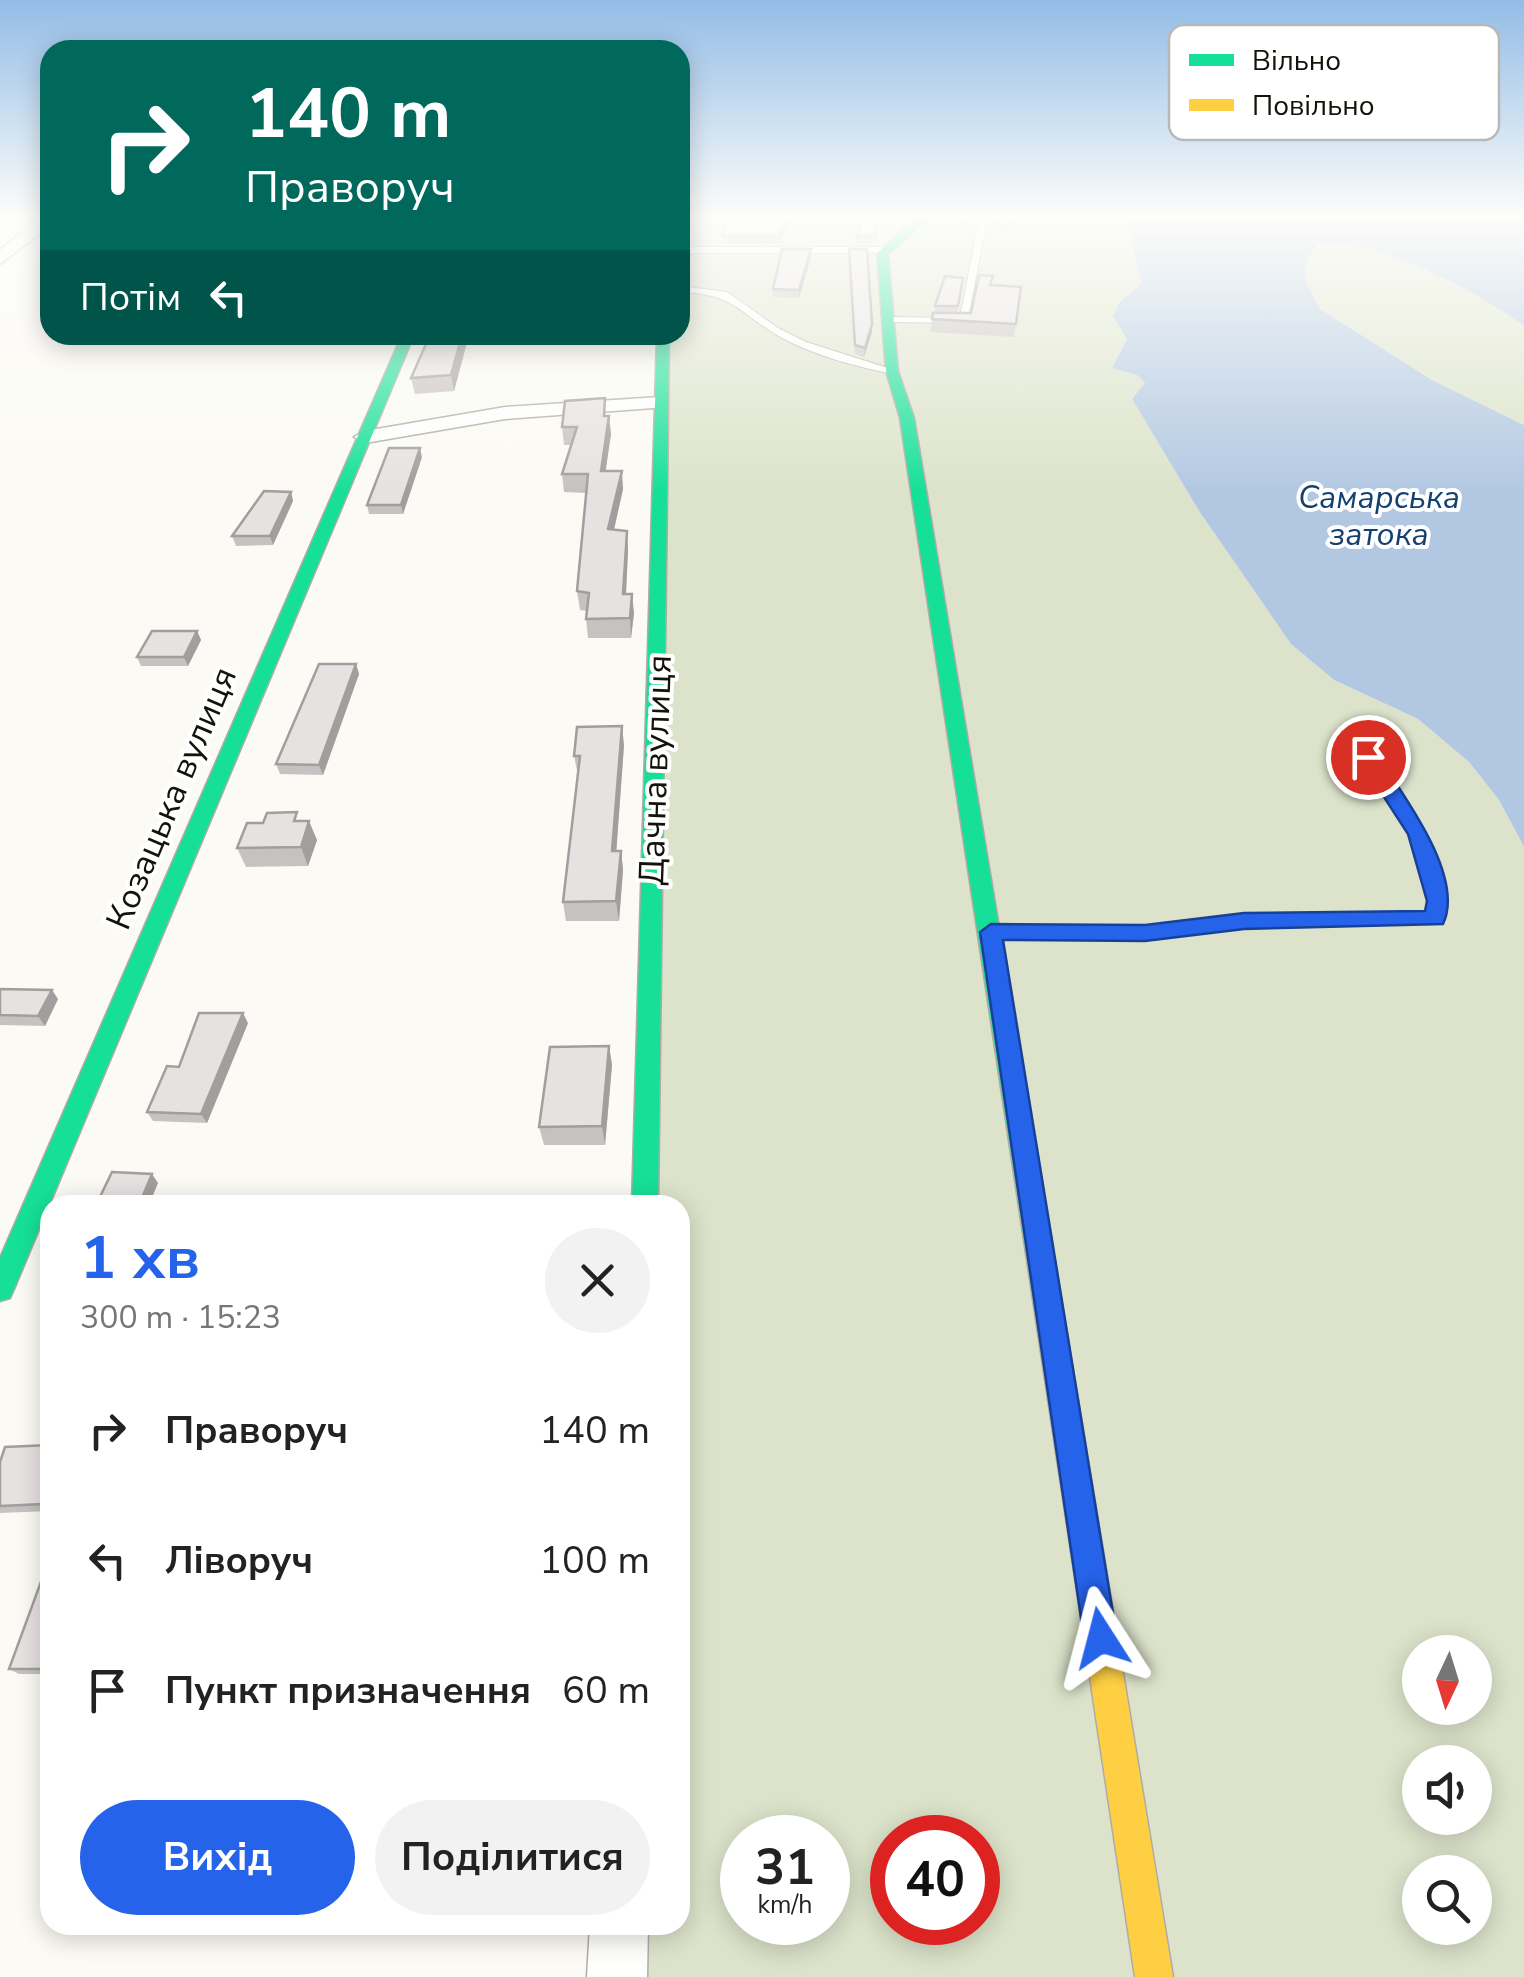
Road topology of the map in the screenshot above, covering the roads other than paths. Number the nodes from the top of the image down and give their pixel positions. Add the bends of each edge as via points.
1 (744, 307) edge
2 (888, 307) edge
3 (967, 307) edge
4 (890, 320) junction
5 (404, 345) edge
6 (663, 345) edge
7 (892, 370) junction
8 (660, 403) junction
9 (366, 437) junction
10 (1368, 757) dead end
11 (991, 932) junction
12 (40, 1195) edge
13 (645, 1195) edge
14 (40, 1196) edge
15 (0, 1289) edge
16 (619, 1935) edge
17 (618, 1977) edge
18 (1154, 1977) edge

1 - 7 lane via 811,348
2 - 4 street
3 - 4 lane via 964,321
4 - 7 street
5 - 9 street, Козацька вулиця
6 - 8 street, Дачна вулиця
7 - 11 street via 907,418
8 - 9 street via 505,414
8 - 13 street, Дачна вулиця
9 - 12 street, Козацька вулиця
10 - 11 lane via 1418,834 1438,901 1435,919 1244,921 1145,933
11 - 18 street
14 - 15 street, Козацька вулиця
16 - 17 street

